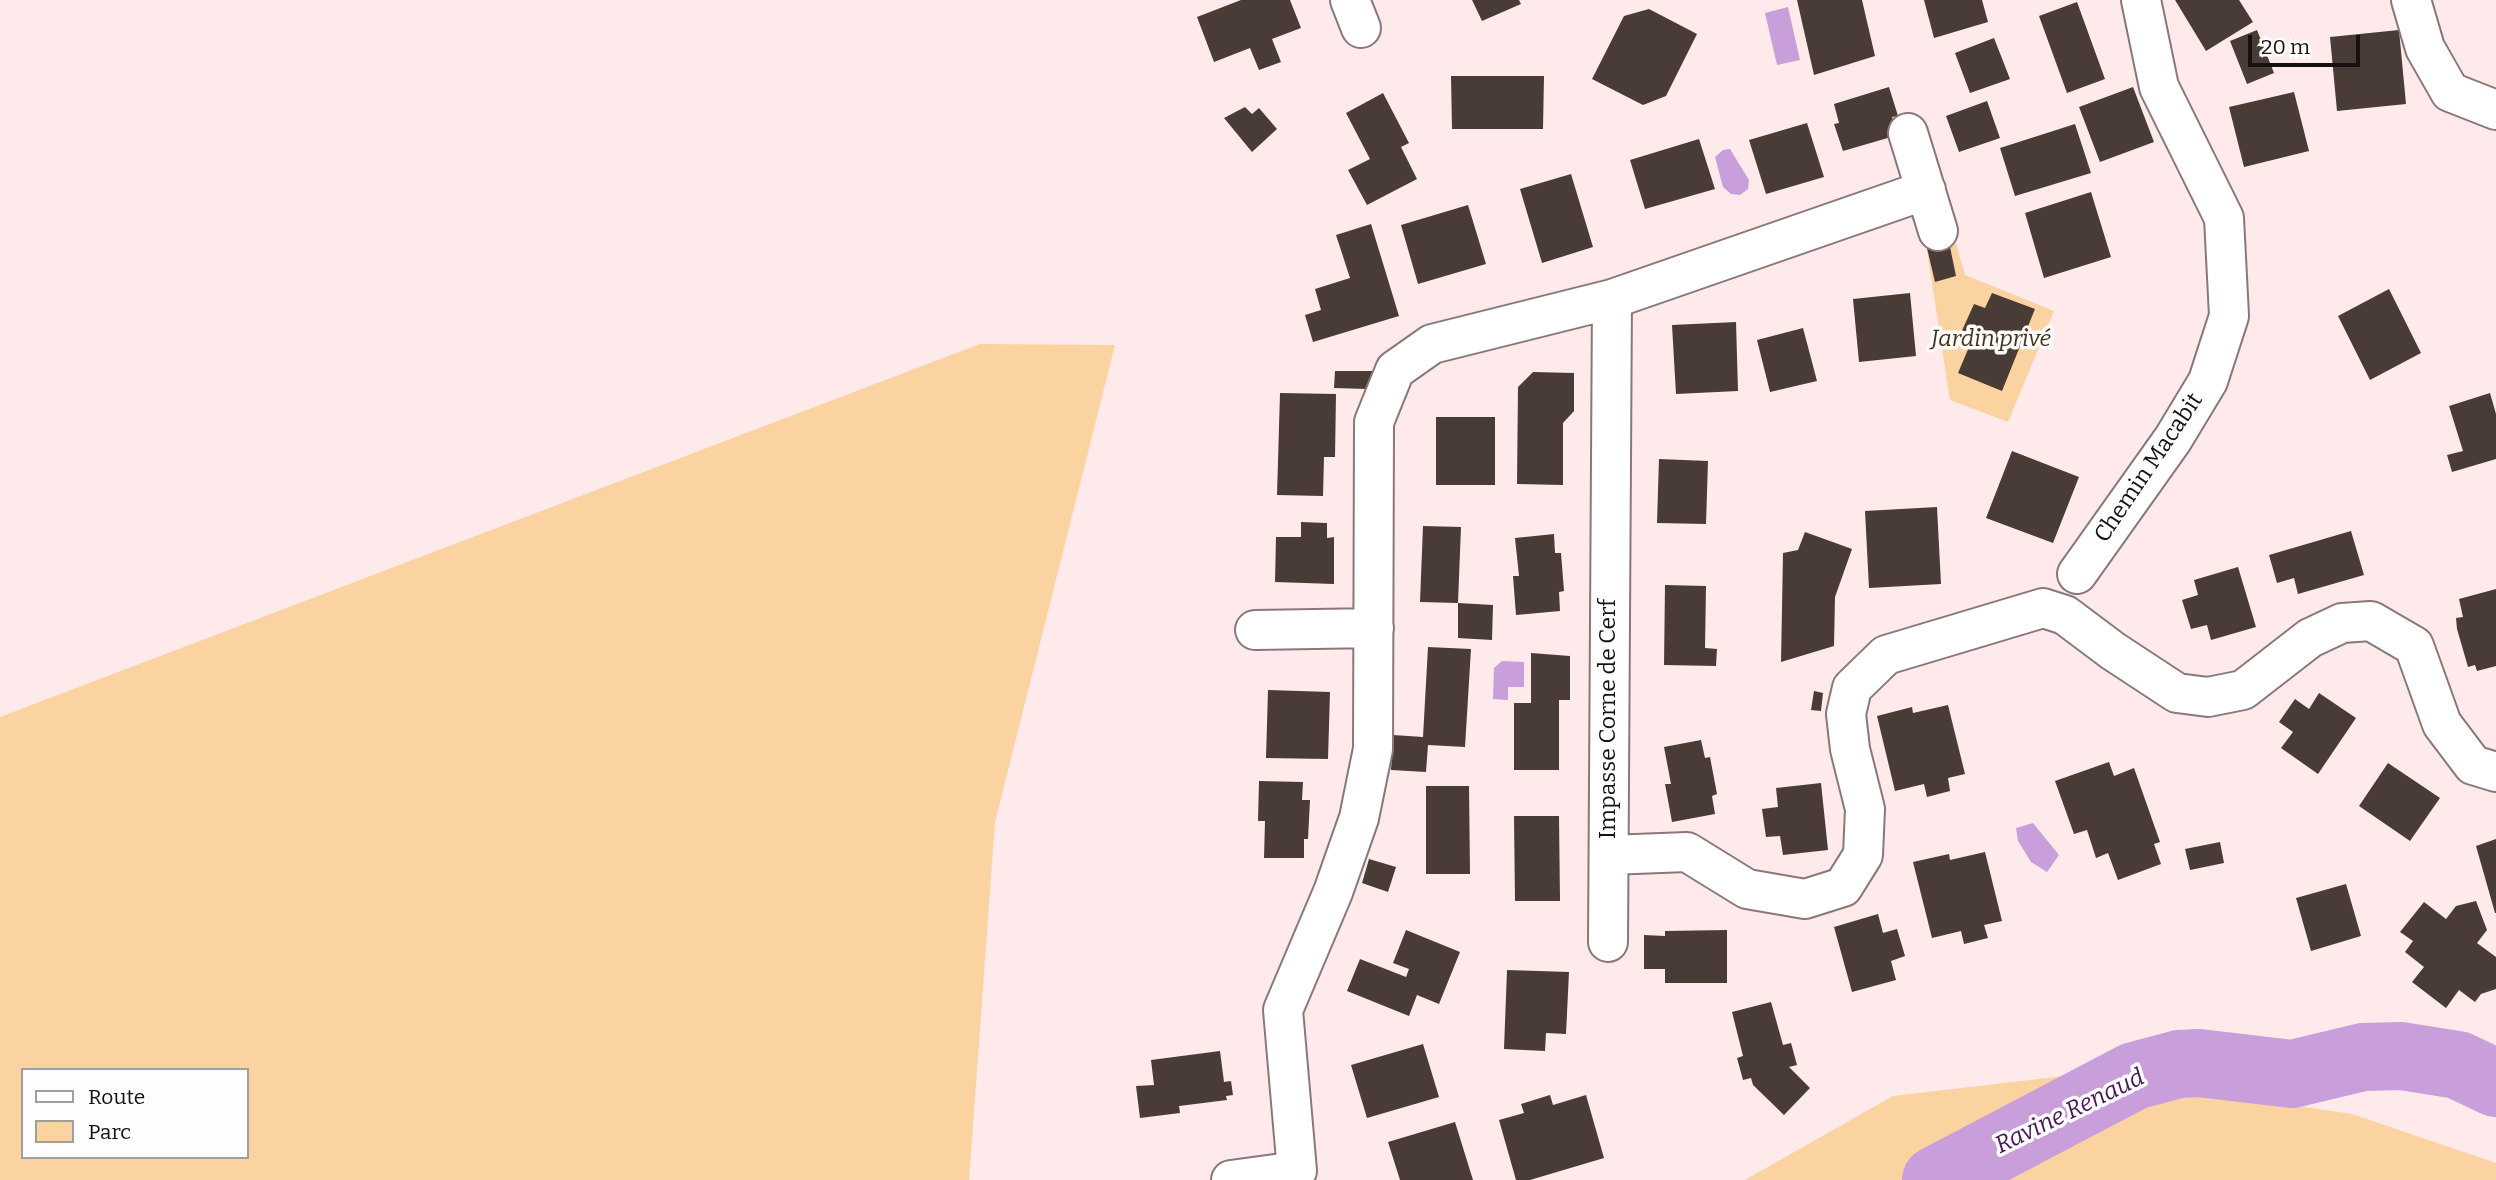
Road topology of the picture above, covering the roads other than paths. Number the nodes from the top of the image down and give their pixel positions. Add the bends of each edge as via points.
1 (2141, 0) edge
2 (2411, 0) edge
3 (2496, 110) edge
4 (1908, 133) dead end
5 (1926, 190) junction
6 (1938, 231) dead end
7 (1612, 299) junction
8 (2077, 574) dead end
9 (1374, 628) junction
10 (1255, 630) dead end
11 (2496, 772) edge
12 (1609, 855) junction
13 (1608, 942) dead end
14 (1231, 1180) edge

1 - 8 street, Chemin Macabit via 2159,87 2224,218 2229,316 2208,381
2 - 3 street via 2425,48 2450,92
4 - 5 street
5 - 6 street
5 - 7 street
7 - 9 street via 1432,344 1395,370 1374,422
7 - 12 street, Impasse Corne de Cerf
9 - 10 street
9 - 14 street via 1373,749 1359,818 1283,1010 1297,1171
11 - 12 street, Impasse Corne de Cerf via 2473,765 2442,724 2414,646 2371,621 2342,623 2310,638 2243,690 2208,697 2177,692 2065,615 2043,608 1886,655 1852,688 1846,714 1865,809 1863,855 1843,887 1805,899 1747,889 1688,852
12 - 13 street

